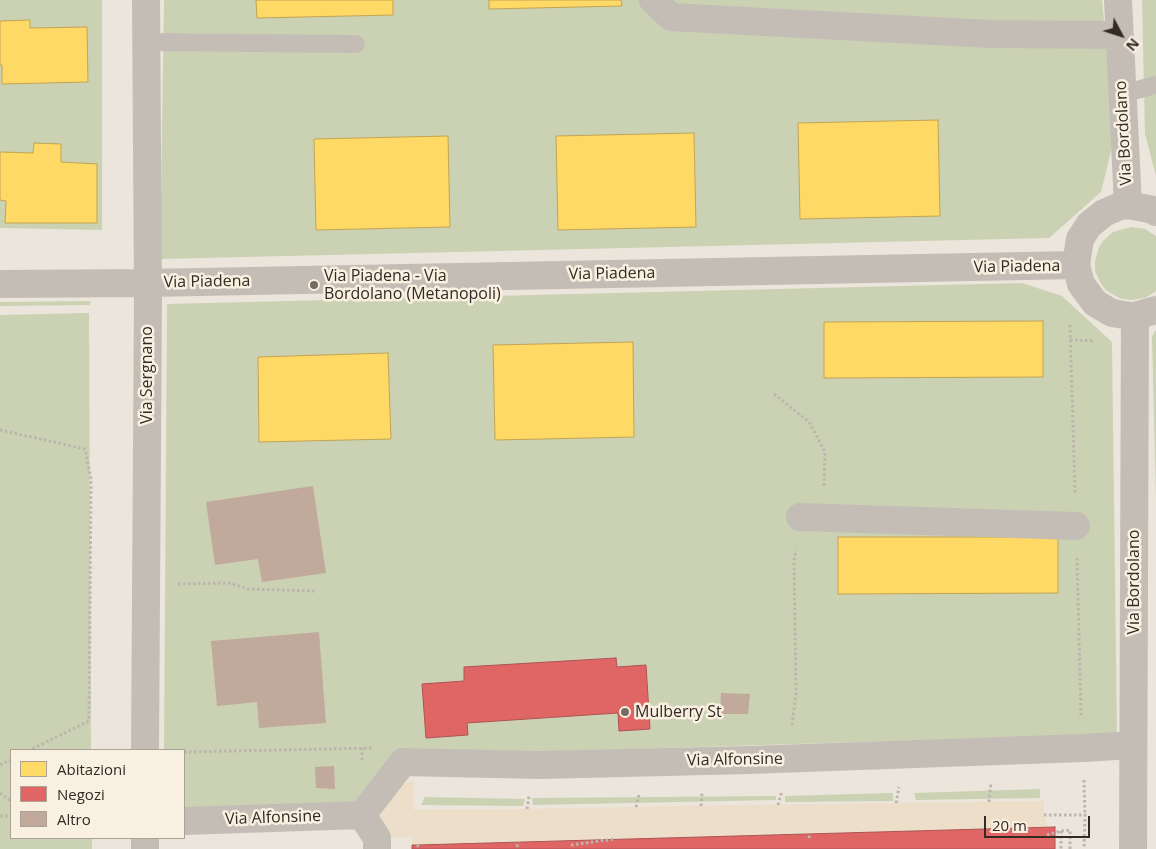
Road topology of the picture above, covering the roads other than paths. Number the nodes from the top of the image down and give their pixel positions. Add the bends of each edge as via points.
1 (146, 0) edge
2 (654, 0) edge
3 (1118, 0) edge
4 (1119, 36) junction
5 (146, 42) junction
6 (356, 44) dead end
7 (1156, 85) edge
8 (1122, 94) junction
9 (1128, 206) junction
10 (1156, 212) edge
11 (1076, 265) junction
12 (0, 284) edge
13 (148, 284) junction
14 (1146, 313) edge
15 (800, 517) road end
16 (1076, 526) dead end
17 (1133, 744) junction
18 (145, 749) edge
19 (362, 815) junction
20 (185, 821) edge
21 (377, 849) edge
22 (1133, 849) edge

1 - 5 street, Via Sergnano
2 - 4 street via 671,17 990,34
3 - 4 street, Via Bordolano
4 - 8 street, Via Bordolano
5 - 6 lane
5 - 13 street, Via Sergnano
7 - 8 lane
8 - 9 street, Via Bordolano
9 - 10 street
9 - 11 street via 1104,213 1089,225 1080,239
11 - 13 street, Via Piadena
11 - 14 street via 1081,284 1095,303 1112,312 1130,316
12 - 13 street, Via Piadena
13 - 18 street, Via Sergnano
14 - 17 street, Via Bordolano
15 - 16 street
17 - 19 street, Via Alfonsine via 750,760 539,765 403,762
17 - 22 street, Via Bordolano
19 - 20 street, Via Alfonsine
19 - 21 street via 377,838

